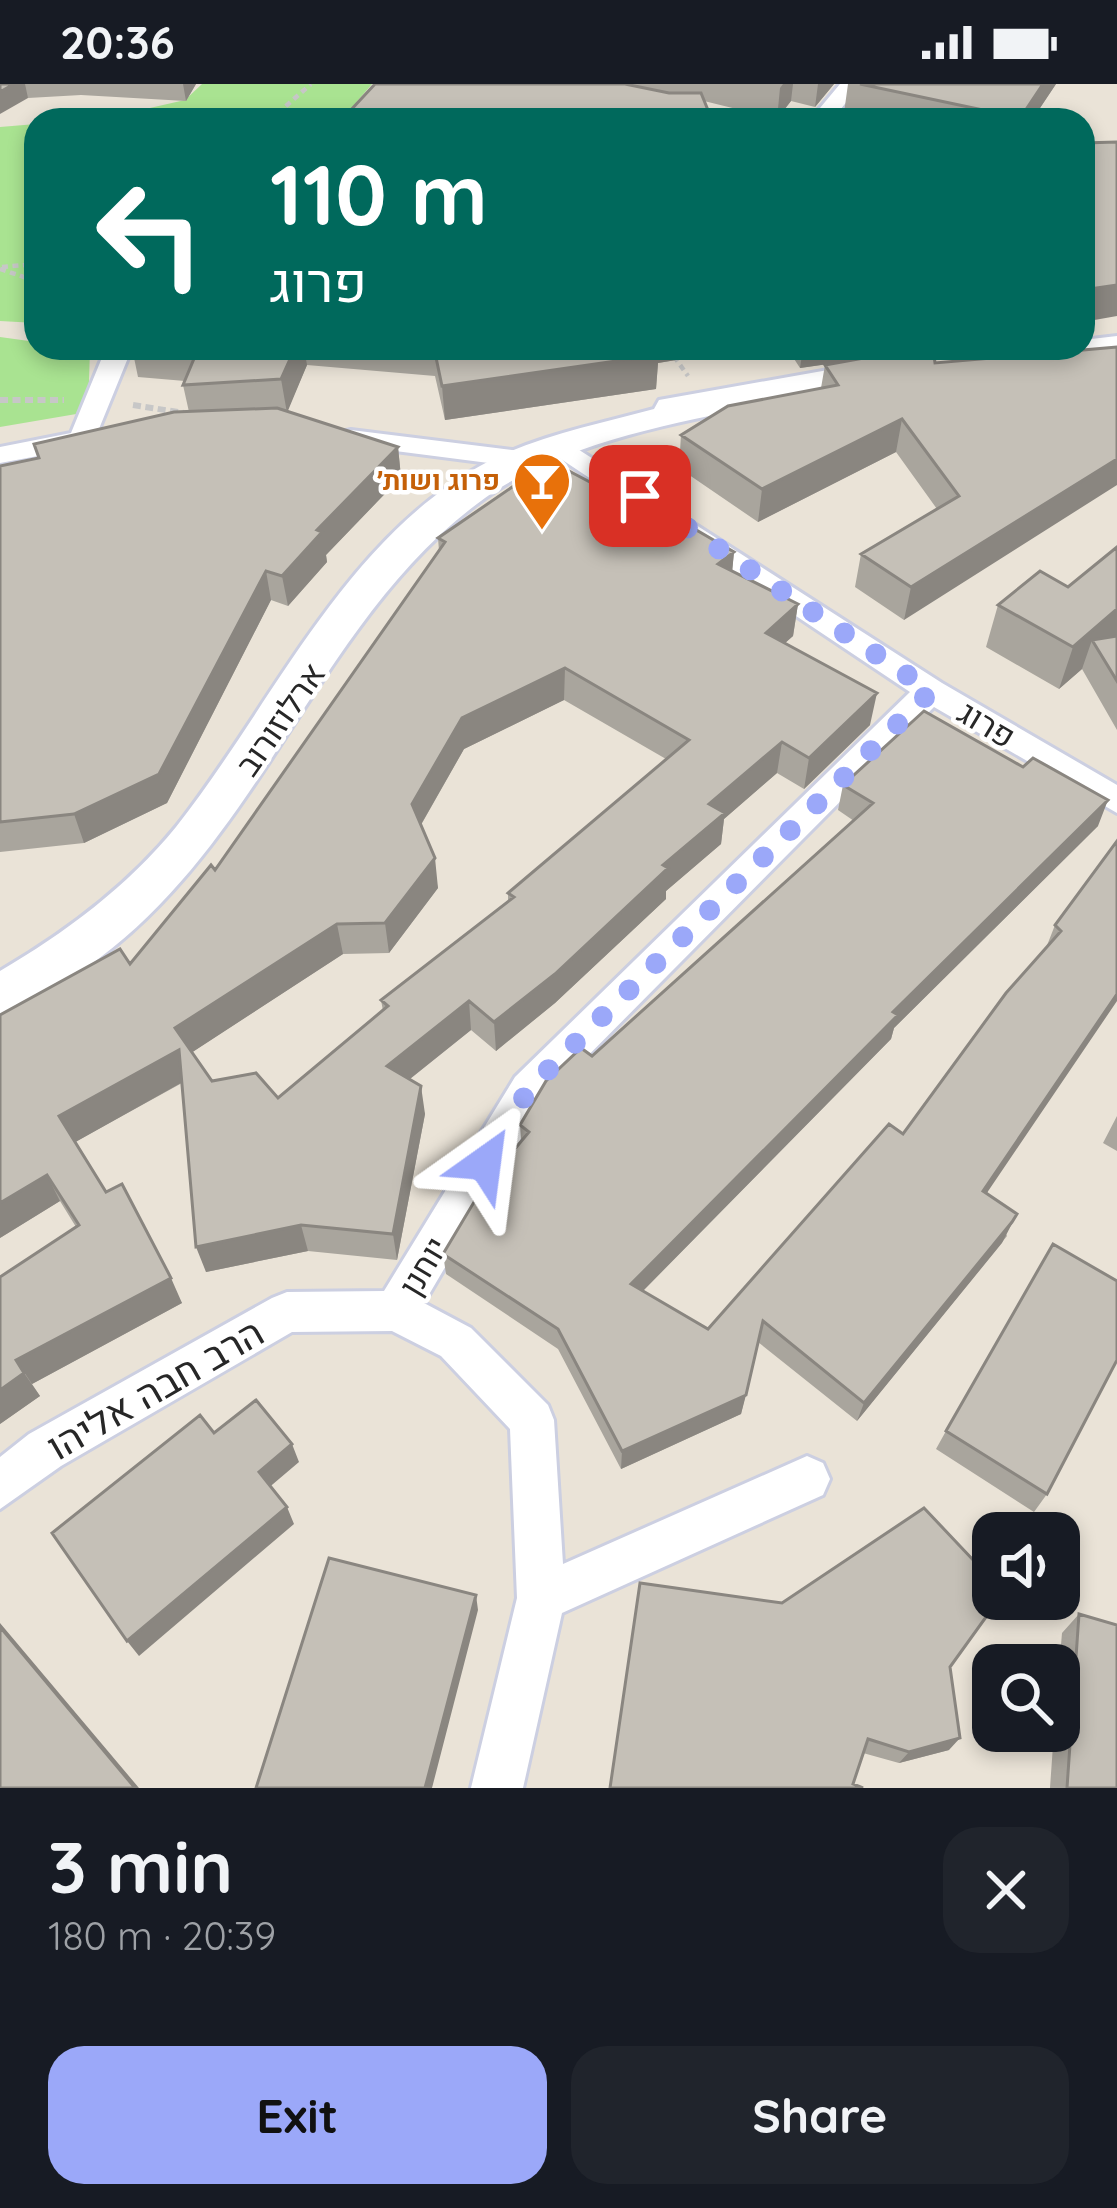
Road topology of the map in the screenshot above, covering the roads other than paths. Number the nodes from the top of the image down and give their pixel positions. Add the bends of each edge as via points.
1 (851, 84) edge
2 (830, 108) edge
3 (114, 360) edge
4 (993, 360) edge
5 (975, 362) edge
6 (927, 366) edge
7 (121, 432) edge
8 (328, 434) edge
9 (82, 440) junction
10 (539, 452) junction
11 (0, 454) edge
12 (931, 691) junction
13 (1117, 801) edge
14 (0, 997) edge
15 (396, 1311) junction
16 (807, 1479) dead end
17 (0, 1486) edge
18 (541, 1598) junction
19 (497, 1788) edge

1 - 2 street
3 - 9 street
4 - 5 street
6 - 10 street, ארלוזורוב via 707,404
7 - 9 street
8 - 10 street
9 - 11 street
10 - 12 street, פרוג
10 - 14 street, ארלוזורוב via 470,490 382,572 188,846 129,909
12 - 13 street, פרוג
12 - 15 street, יוחנן via 529,1089
15 - 17 street, הרב חבה אליהו via 287,1312 45,1450
15 - 18 street, הרב חבה אליהו via 456,1342 532,1420
16 - 18 street
18 - 19 street, הרב חבה אליהו

